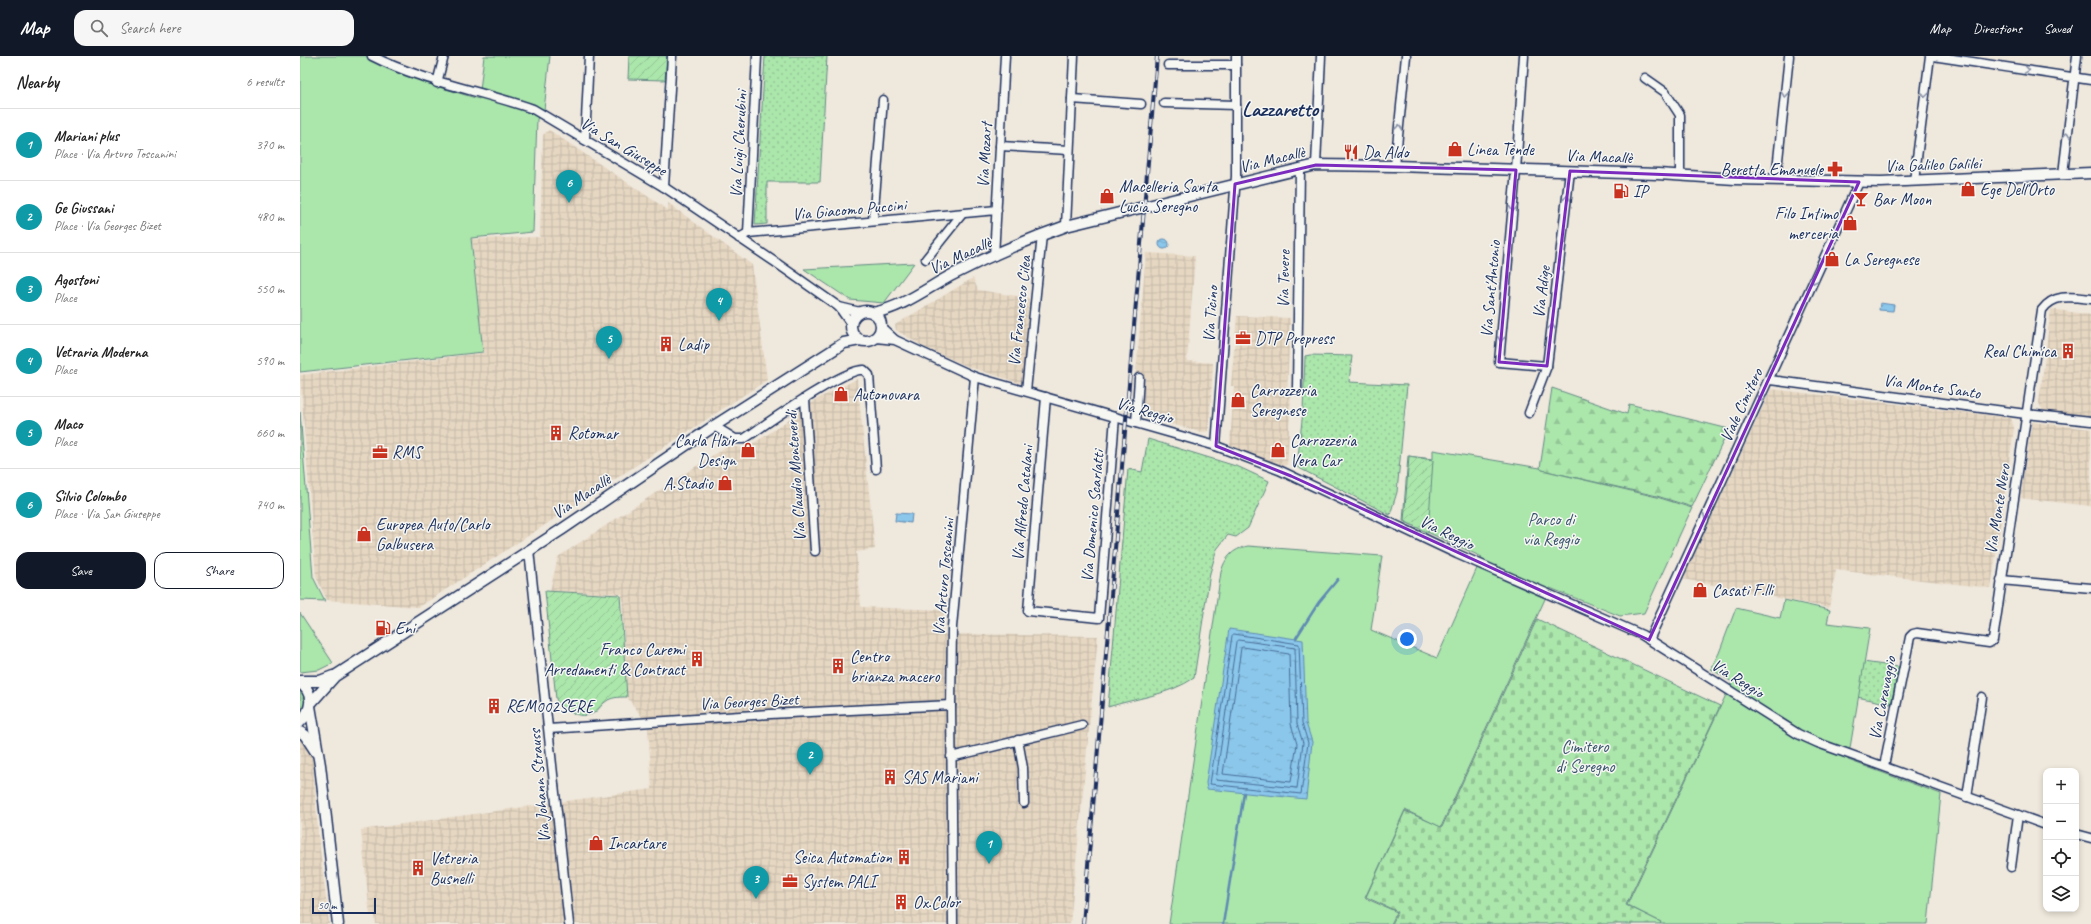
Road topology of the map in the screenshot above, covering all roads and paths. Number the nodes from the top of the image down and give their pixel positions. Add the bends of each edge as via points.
1 (372, 56) edge
2 (444, 56) edge
3 (589, 56) edge
4 (672, 56) edge
5 (758, 56) edge
6 (1005, 56) edge
7 (1074, 56) edge
8 (1236, 56) edge
9 (1321, 56) edge
10 (1406, 56) edge
11 (1524, 56) edge
12 (1789, 56) edge
13 (1930, 56) edge
14 (1934, 56) edge
15 (2077, 56) edge
16 (1168, 65) dead end
17 (1236, 65) junction
18 (2074, 77) junction
19 (1645, 78) dead end
20 (2091, 80) edge
21 (437, 83) junction
22 (1072, 99) junction
23 (882, 100) dead end
24 (1164, 103) dead end
25 (1141, 104) dead end
26 (1236, 105) junction
27 (585, 140) junction
28 (1000, 146) junction
29 (1069, 150) junction
30 (1316, 165) junction
31 (1395, 166) junction
32 (1300, 168) junction
33 (1516, 170) junction
34 (1570, 171) junction
35 (2091, 173) edge
36 (2063, 174) junction
37 (1680, 175) junction
38 (1776, 179) junction
39 (1914, 181) junction
40 (1859, 182) junction
41 (1236, 184) junction
42 (664, 187) junction
43 (996, 210) junction
44 (962, 214) junction
45 (873, 221) junction
46 (1066, 226) junction
47 (748, 233) junction
48 (1042, 234) junction
49 (739, 238) junction
50 (994, 256) junction
51 (926, 259) dead end
52 (2091, 299) edge
53 (839, 307) junction
54 (895, 307) junction
55 (860, 312) junction
56 (874, 313) junction
57 (881, 325) junction
58 (851, 326) junction
59 (876, 338) junction
60 (860, 340) junction
61 (895, 340) junction
62 (844, 343) junction
63 (1548, 366) junction
64 (975, 377) junction
65 (1139, 378) dead end
66 (1770, 380) junction
67 (1297, 390) dead end
68 (1026, 391) junction
69 (1046, 397) junction
70 (805, 399) junction
71 (1529, 413) dead end
72 (2026, 414) junction
73 (1115, 417) junction
74 (2091, 421) edge
75 (1136, 423) junction
76 (714, 426) junction
77 (1216, 446) junction
78 (876, 469) dead end
79 (529, 550) junction
80 (816, 551) dead end
81 (2001, 580) junction
82 (2091, 588) edge
83 (1099, 618) joint
84 (1910, 637) joint
85 (1649, 640) junction
86 (335, 676) junction
87 (300, 682) edge
88 (1982, 697) dead end
89 (310, 705) junction
90 (951, 705) junction
91 (300, 722) edge
92 (1082, 725) dead end
93 (549, 729) junction
94 (300, 732) edge
95 (1018, 740) junction
96 (318, 756) junction
97 (951, 757) junction
98 (1884, 766) junction
99 (1967, 797) junction
100 (1024, 803) dead end
101 (2018, 815) junction
102 (2043, 823) edge
103 (2079, 835) edge
104 (2091, 838) edge
105 (2011, 867) dead end
106 (338, 924) edge
107 (569, 924) edge
108 (953, 924) edge

1 - 21 street, Via San Giuseppe
2 - 21 street
3 - 27 street
4 - 42 street
5 - 47 street, Via Luigi Cherubini
6 - 28 street, Via Mozart
7 - 22 street
8 - 17 street, Via Ticino
9 - 30 street
31 -> 10 street
11 - 33 street
12 -> 38 street
13 -> 39 street
14 -> 18 street
15 - 18 street
16 - 17 street
17 - 26 street, Via Ticino
18 - 20 street
36 -> 18 street
19 - 37 street via 1666,92 1680,115
21 - 27 street, Via San Giuseppe via 533,109
22 - 25 street
22 - 29 street
23 - 45 street
24 - 26 street
26 - 41 street, Via Ticino
27 - 42 street, Via San Giuseppe
28 - 29 street
28 - 43 street, Via Mozart
29 - 46 street
30 - 31 street, Via Macallè
30 - 32 street, Via Macallè
31 - 33 street, Via Macallè
32 - 41 street, Via Macallè
32 - 67 street, Via Tevere
33 - 34 street, Via Macallè
33 -> 63 street, Via Sant'Antonio via 1499,362
34 - 37 street, Via Macallè
63 -> 34 street, Via Adige
35 - 36 street, Via Galileo Galilei
36 - 39 street, Via Galileo Galilei
37 - 38 street, Via Macallè
38 - 40 street, Via Galileo Galilei
39 - 40 street, Via Galileo Galilei
40 -> 66 street, Viale Cimitero
41 - 46 street, Via Macallè
41 - 77 street, Via Ticino
42 - 49 street, Via San Giuseppe
43 - 44 street, Via Giacomo Puccini
43 - 50 street, Via Mozart
44 - 45 street, Via Giacomo Puccini
44 - 51 street
45 - 47 street, Via Giacomo Puccini
46 - 48 street, Via Macallè
47 - 49 street, Via Giacomo Puccini
48 - 50 street, Via Macallè
48 - 68 street, Via Francesco Cilea
49 - 53 street, Via San Giuseppe
50 - 54 street, Via Macallè via 942,280
52 - 72 street, Via Monte Nero via 2066,297 2051,301 2042,310
53 - 55 street, Via San Giuseppe
53 - 58 street, Via San Giuseppe
54 - 56 street, Via Macallè
54 - 57 street, Via Macallè
55 - 56 street
55 - 58 street via 853,318
56 - 57 street
57 - 59 street
57 - 61 street, Via Reggio
58 - 60 street via 854,336
58 - 62 street
59 - 60 street
59 - 61 street, Via Reggio
60 - 62 street, Via Macallè
61 - 64 street, Via Reggio
62 - 76 street, Via Macallè
63 - 71 street, Via Adige
64 - 68 street, Via Reggio
64 - 90 street, Via Arturo Toscanini via 952,627
65 - 75 street
66 - 72 street, Via Monte Santo
66 -> 85 street, Viale Cimitero
68 - 69 street, Via Reggio
69 - 73 street, Via Reggio
69 - 83 street, Via Alfredo Catalani via 1028,611
70 - 76 street via 744,439 735,439
70 - 78 street via 856,370 864,370 869,375
70 - 80 street, Via Claudio Monteverdi
72 - 74 street, Via Monte Santo
72 - 81 street, Via Monte Nero
73 - 75 street, Via Reggio
73 - 83 street, Via Domenico Scarlatti
75 - 77 street, Via Reggio
76 - 79 street, Via Macallè
77 - 85 street, Via Reggio via 1285,473
79 - 86 street, Via Macallè
79 - 93 street, Via Johann Strauss
81 - 82 street
81 - 84 street, Via Monte Nero via 1993,640 1989,643 1917,633
84 - 98 street, Via Caravaggio
85 - 98 street, Via Reggio via 1798,734
86 - 87 street, Via Macallè
86 - 89 street, Via Macallè
87 - 89 street via 308,691
88 - 99 street
89 - 91 street, Via Macallè via 308,714
89 - 96 street
90 - 93 street, Via Georges Bizet
90 - 97 street, Via Arturo Toscanini
92 - 95 street
93 - 107 street, Via Johann Strauss
94 - 96 street via 305,735
95 - 97 street
95 - 100 street
96 - 106 street
97 - 108 street, Via Arturo Toscanini
98 - 99 street, Via Reggio
99 - 101 street, Via Reggio
101 - 102 street, Via Reggio
101 - 105 street
103 - 104 street

